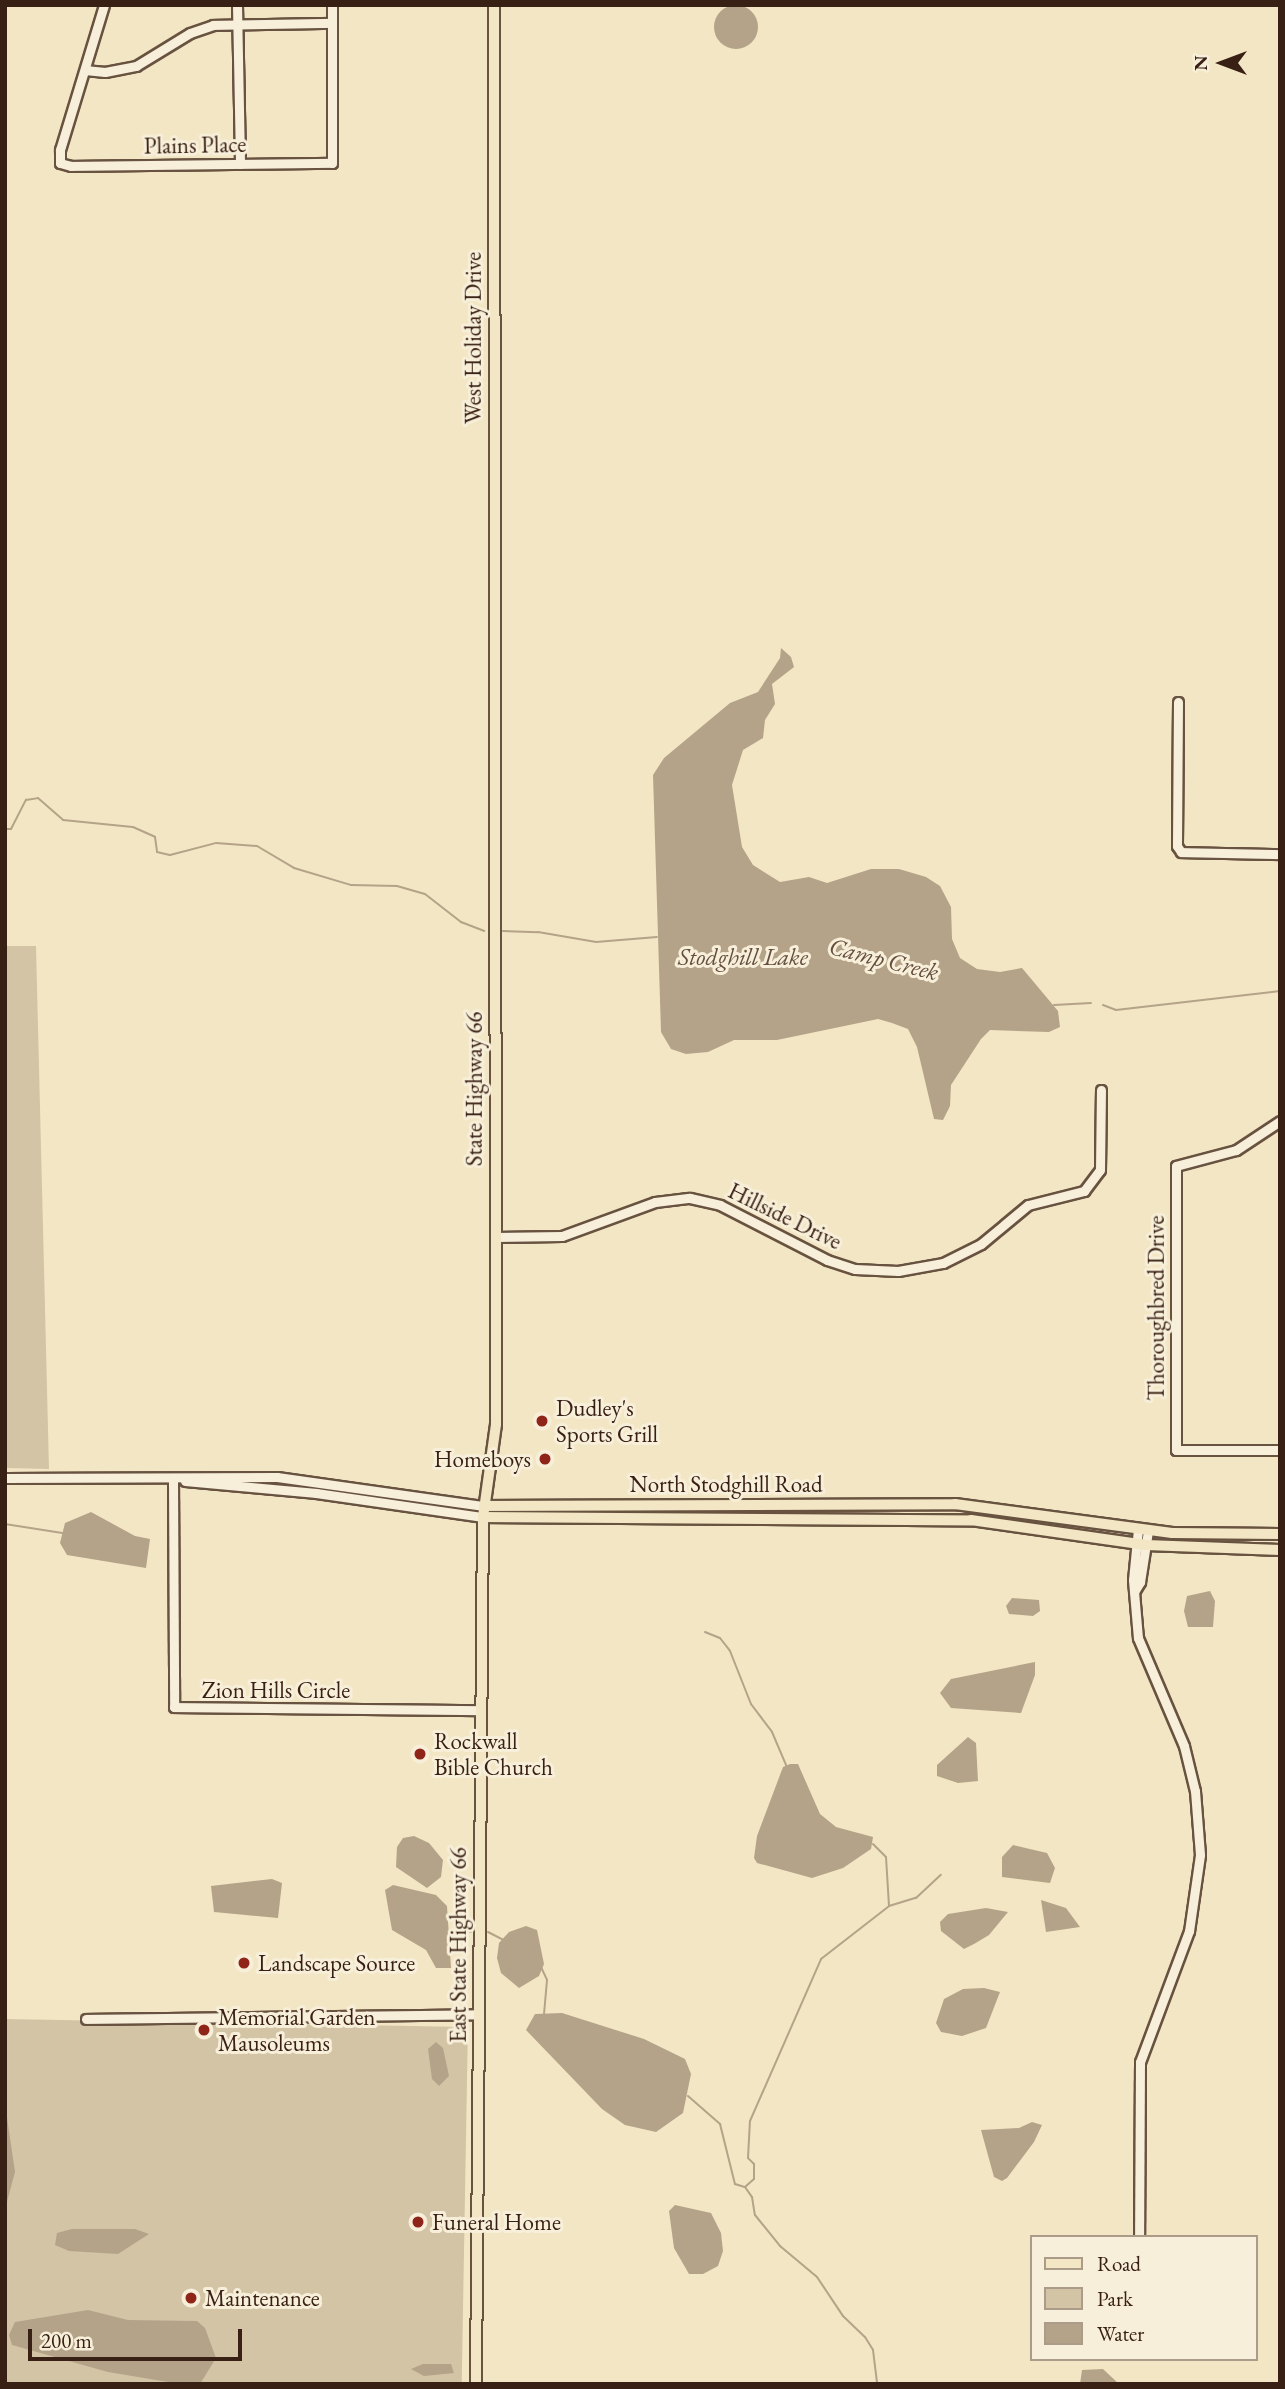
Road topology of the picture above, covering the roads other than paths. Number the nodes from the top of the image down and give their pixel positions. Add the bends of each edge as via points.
1 (104, 5) edge
2 (237, 5) edge
3 (332, 5) edge
4 (494, 5) edge
5 (332, 23) junction
6 (237, 24) junction
7 (85, 70) junction
8 (240, 164) junction
9 (494, 670) joint
10 (1178, 702) dead end
11 (1280, 854) edge
12 (1101, 1090) dead end
13 (1280, 1121) edge
14 (495, 1237) junction
15 (1280, 1450) edge
16 (5, 1478) edge
17 (173, 1480) junction
18 (484, 1512) junction
19 (1143, 1530) junction
20 (1280, 1534) edge
21 (1142, 1544) junction
22 (1280, 1550) edge
23 (480, 1710) junction
24 (479, 2014) junction
25 (86, 2019) dead end
26 (1139, 2235) edge
27 (476, 2384) edge

1 - 7 street
2 - 6 street
3 - 5 street
4 - 9 main road, West Holiday Drive
5 - 6 street
5 - 8 street, Plains Place via 332,163
6 - 7 street via 190,33 136,66 106,72
6 - 8 street
7 - 8 street, Plains Place via 60,163
9 - 14 main road, State Highway 66
10 - 11 street via 1177,846 1181,852
12 - 14 street, Hillside Drive via 1100,1170 1084,1191 1028,1206 958,1258 898,1271 855,1269 827,1260 720,1205 690,1198 655,1202 562,1236
13 - 15 street, Thoroughbred Drive via 1236,1150 1176,1166 1176,1450
14 - 18 main road, State Highway 66 via 496,1424
16 - 17 street, North Stodghill Road
17 - 18 street, North Stodghill Road
17 - 23 street, Zion Hills Circle via 174,1707
18 - 19 main road, North Stodghill Road via 955,1504
18 - 21 main road, North Stodghill Road via 971,1520
18 - 23 main road, East State Highway 66
19 - 20 main road, North Stodghill Road
19 - 21 street
21 - 22 main road, North Stodghill Road
21 - 26 street via 1133,1593 1138,1638 1166,1697 1190,1768 1200,1855 1189,1931 1140,2062
23 - 24 main road, East State Highway 66
24 - 25 street
24 - 27 main road, East State Highway 66

